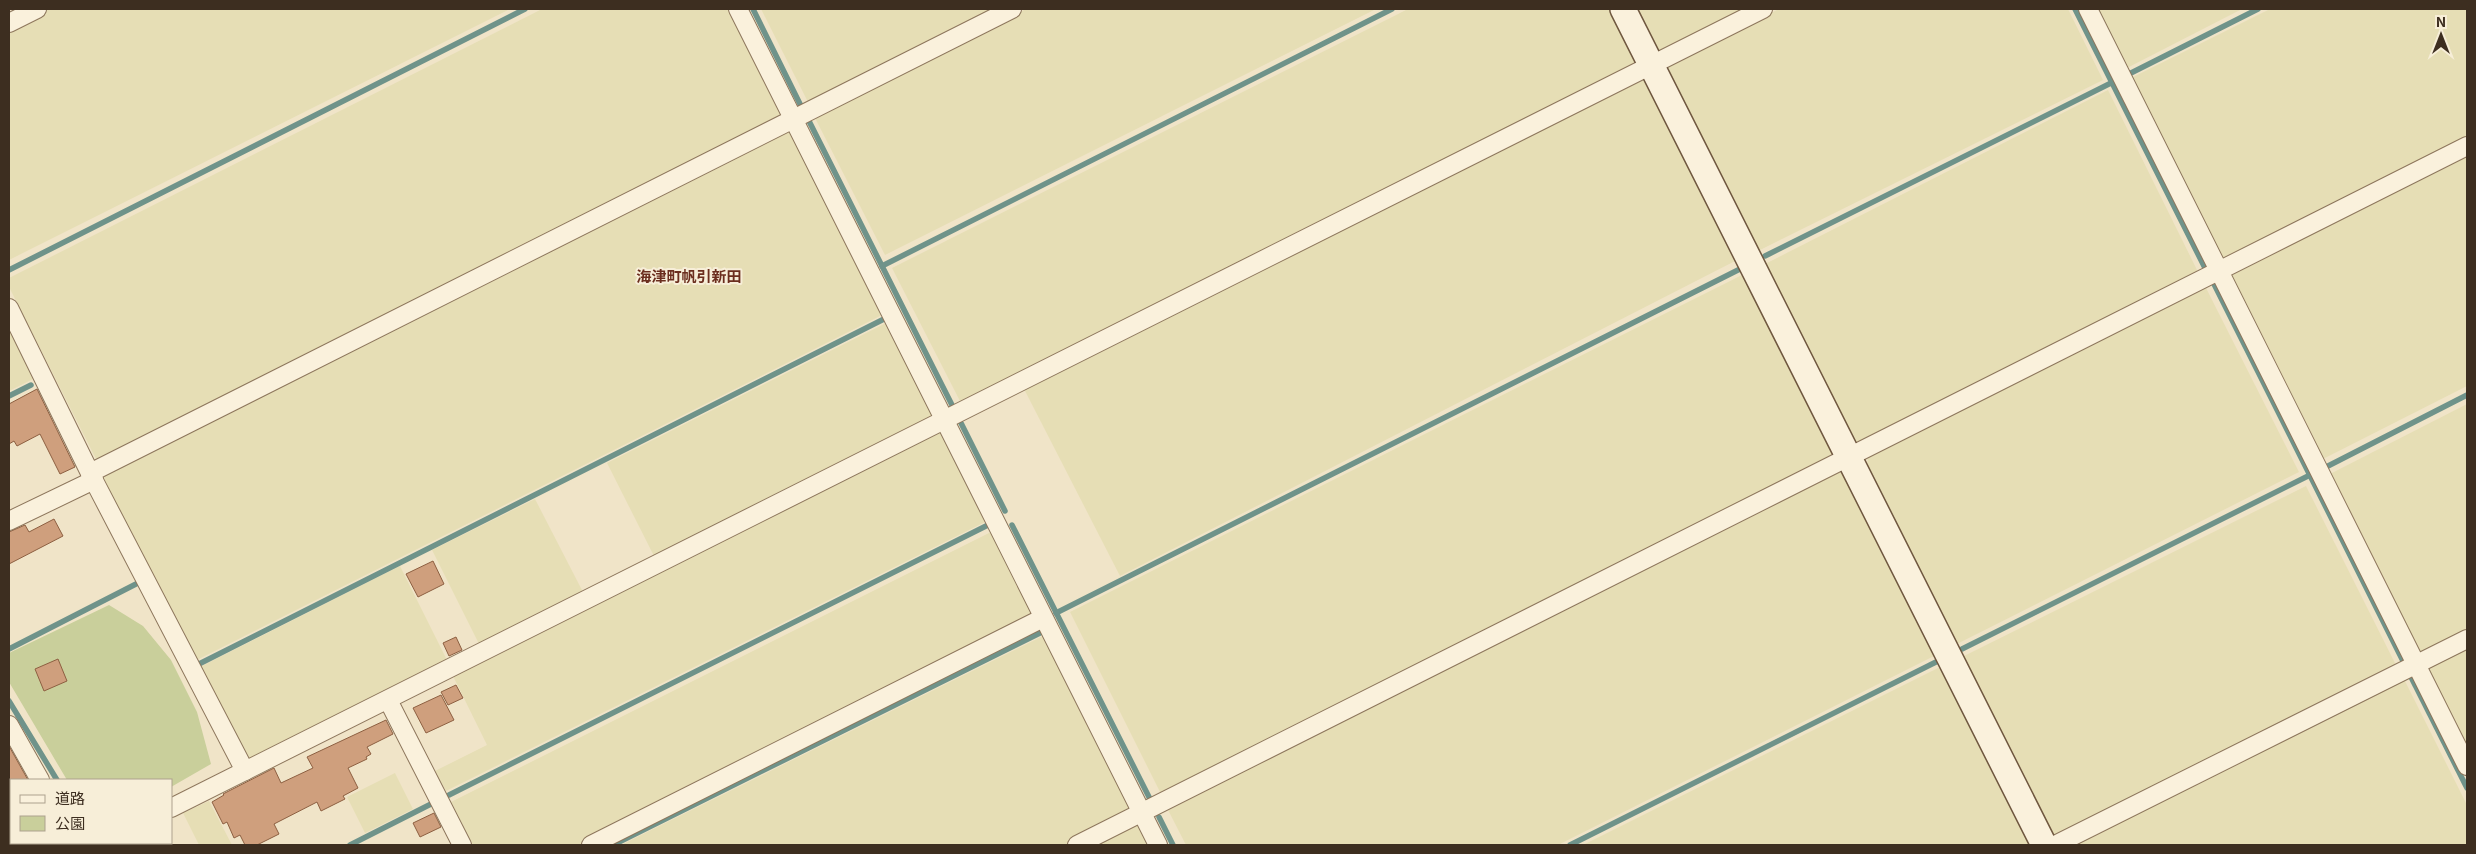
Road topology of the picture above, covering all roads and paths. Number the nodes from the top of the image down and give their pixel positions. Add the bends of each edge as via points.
1 (37, 9) edge
2 (738, 9) edge
3 (1012, 9) edge
4 (1623, 9) edge
5 (1763, 9) edge
6 (2088, 9) edge
7 (9, 23) edge
8 (1651, 64) junction
9 (793, 119) junction
10 (2467, 146) edge
11 (2219, 269) junction
12 (9, 308) edge
13 (944, 421) junction
14 (1849, 455) junction
15 (92, 477) junction
16 (9, 521) edge
17 (1043, 618) junction
18 (2467, 639) edge
19 (2416, 665) junction
20 (388, 700) junction
21 (9, 725) edge
22 (2467, 766) edge
23 (244, 771) junction
24 (39, 779) edge
25 (172, 807) edge
26 (1142, 813) junction
27 (462, 845) edge
28 (591, 845) edge
29 (1077, 845) edge
30 (1158, 845) edge
31 (2044, 845) edge
32 (2055, 845) edge

1 - 7 street
2 - 9 street
3 - 9 street
4 - 8 street
5 - 8 street
6 - 11 street
8 - 13 street
8 - 14 street
9 - 13 street
9 - 15 street
10 - 11 street
11 - 14 street
11 - 19 street
12 - 15 street
13 - 17 street
13 - 20 street
14 - 26 street
14 - 31 street
15 - 16 street
15 - 23 street
17 - 26 street
17 - 28 street
18 - 19 street
19 - 22 street
19 - 32 street
20 - 23 street
20 - 27 street
21 - 24 street
23 - 25 street
26 - 29 street
26 - 30 street

